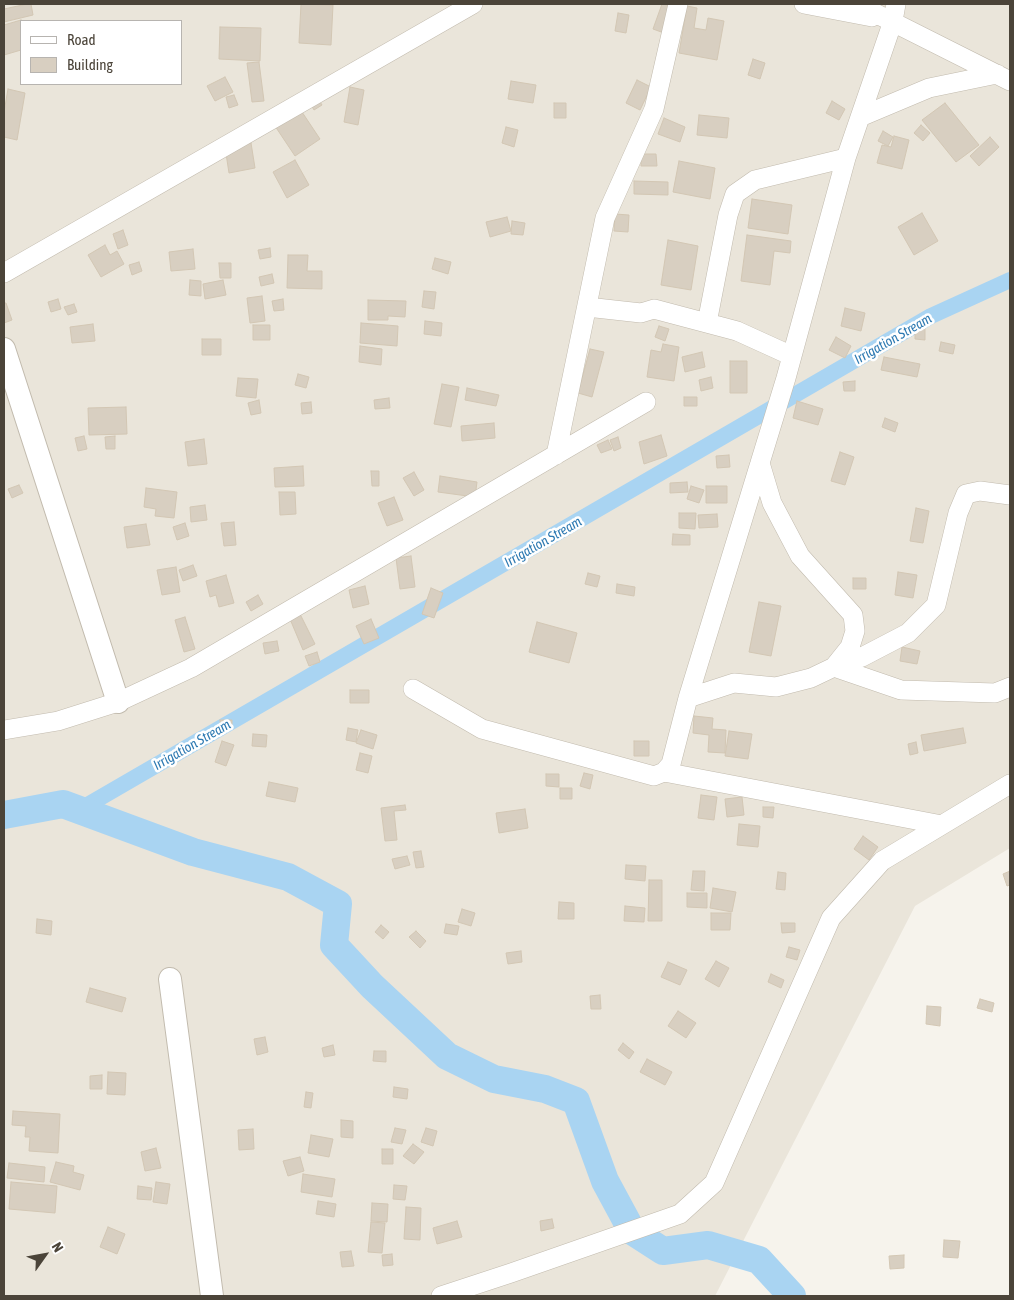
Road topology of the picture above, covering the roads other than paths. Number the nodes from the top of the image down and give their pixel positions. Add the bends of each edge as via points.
1 (472, 4) edge
2 (678, 4) edge
3 (804, 4) edge
4 (857, 4) edge
5 (895, 13) edge
6 (1004, 78) edge
7 (860, 117) junction
8 (846, 158) junction
9 (4, 273) edge
10 (587, 307) junction
11 (707, 323) junction
12 (4, 349) edge
13 (792, 356) junction
14 (646, 402) dead end
15 (556, 455) junction
16 (760, 462) junction
17 (1010, 495) edge
18 (834, 667) junction
19 (1010, 687) edge
20 (413, 689) dead end
21 (688, 698) junction
22 (118, 702) junction
23 (4, 730) edge
24 (664, 772) junction
25 (1010, 784) edge
26 (942, 825) junction
27 (170, 979) dead end
28 (212, 1296) edge
29 (441, 1296) edge

1 - 9 street
2 - 10 street via 654,109 605,218
3 - 5 street
4 - 5 street
5 - 6 street
5 - 7 street
6 - 7 street via 930,88
7 - 8 street
8 - 11 street via 756,180 735,194
8 - 13 street
10 - 11 street via 641,313 654,309
10 - 15 street
11 - 13 street via 737,331
12 - 22 street
13 - 16 street
14 - 15 street
15 - 22 street via 191,668
16 - 18 street via 772,504 800,556 853,615 855,631 850,647
16 - 21 street
17 - 18 street via 980,491 966,494 958,513 936,605 908,633 862,657
18 - 19 street via 902,690 995,693
18 - 21 street via 811,678 776,686 734,683
20 - 24 street via 482,729 654,776
21 - 24 street via 671,764
22 - 23 street via 58,722
24 - 26 street
25 - 26 street
26 - 29 street via 882,861 831,918 714,1183 680,1214
27 - 28 street

